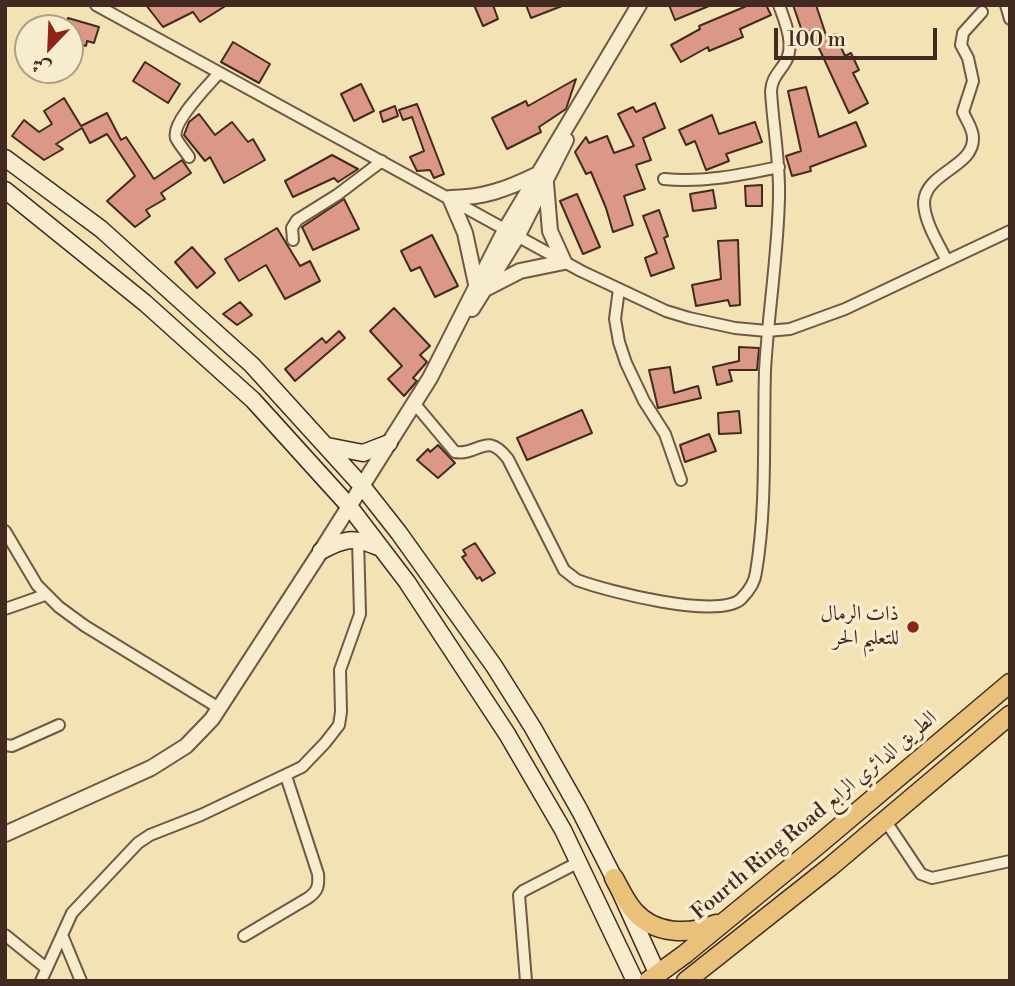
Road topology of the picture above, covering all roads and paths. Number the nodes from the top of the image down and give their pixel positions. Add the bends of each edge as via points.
1 (96, 5) edge
2 (639, 5) edge
3 (779, 5) edge
4 (1006, 5) edge
5 (983, 7) edge
6 (1010, 19) edge
7 (219, 74) junction
8 (189, 156) dead end
9 (5, 159) edge
10 (382, 161) junction
11 (779, 167) junction
12 (541, 178) junction
13 (664, 179) dead end
14 (5, 190) edge
15 (450, 198) junction
16 (1010, 231) edge
17 (511, 233) junction
18 (293, 240) dead end
19 (946, 260) junction
20 (564, 262) junction
21 (481, 286) junction
22 (619, 289) junction
23 (767, 331) junction
24 (414, 403) junction
25 (389, 443) junction
26 (327, 446) junction
27 (681, 480) dead end
28 (362, 486) junction
29 (349, 506) junction
30 (5, 531) edge
31 (358, 539) junction
32 (379, 547) junction
33 (321, 551) junction
34 (45, 595) junction
35 (5, 609) edge
36 (1010, 683) edge
37 (219, 708) junction
38 (1010, 715) edge
39 (60, 725) dead end
40 (5, 745) edge
41 (286, 776) junction
42 (886, 820) junction
43 (5, 834) edge
44 (1010, 861) edge
45 (579, 862) junction
46 (614, 878) junction
47 (729, 919) junction
48 (5, 935) edge
49 (62, 935) junction
50 (244, 936) dead end
51 (732, 946) junction
52 (46, 968) junction
53 (655, 979) edge
54 (41, 981) edge
55 (81, 981) edge
56 (526, 981) edge
57 (635, 981) edge
58 (686, 981) edge
59 (709, 981) edge

1 - 7 street
2 - 12 street
3 - 11 street via 790,42 786,61 772,82
4 - 6 street
5 - 19 street via 963,33 961,44 973,81 963,112 973,138 971,146 932,186 924,202
7 - 8 street via 176,129
7 - 10 street
9 - 26 main road via 101,229 252,365
10 - 15 street
10 - 18 street via 297,220
11 - 13 street via 715,179
11 - 23 street via 776,261
12 - 15 street via 495,194
12 - 17 street
12 - 20 street via 550,230
14 - 29 main road via 145,303 253,400
15 - 17 street
15 - 21 street
16 - 19 street
17 - 20 street
17 - 21 street
19 - 23 street via 845,309
20 - 21 street via 520,271
20 - 22 street
21 - 24 street
22 - 23 street via 689,318
22 - 27 street via 615,319 619,342 640,393 666,433
23 - 24 street via 756,575 745,594 730,606 680,605 588,584 569,575 502,451 489,444 455,452
24 - 25 street
25 - 26 main road via 363,453
25 - 28 street
26 - 28 main road
28 - 29 street
28 - 46 main road via 494,666
29 - 32 main road
29 - 33 street
30 - 34 street
31 - 32 main road
31 - 33 main road via 340,541
31 - 41 street via 360,614 340,670 339,725 313,757
32 - 45 main road via 507,734
33 - 37 street
34 - 35 street
34 - 37 street via 85,626
36 - 47 main road, Fourth Ring Road الطريق الدائري الرابع
37 - 43 street via 200,733 173,755
38 - 42 main road
39 - 40 street
41 - 49 street via 150,835 83,899
41 - 50 street via 319,885 308,898
42 - 44 street via 927,878
42 - 51 main road
45 - 56 street via 519,895
45 - 57 main road
46 - 47 main road via 636,913 669,931 688,932
46 - 53 main road
47 - 53 main road, Fourth Ring Road الطريق الدائري الرابع
48 - 52 street
49 - 52 street
49 - 55 street
51 - 58 main road
51 - 59 main road
52 - 54 street

